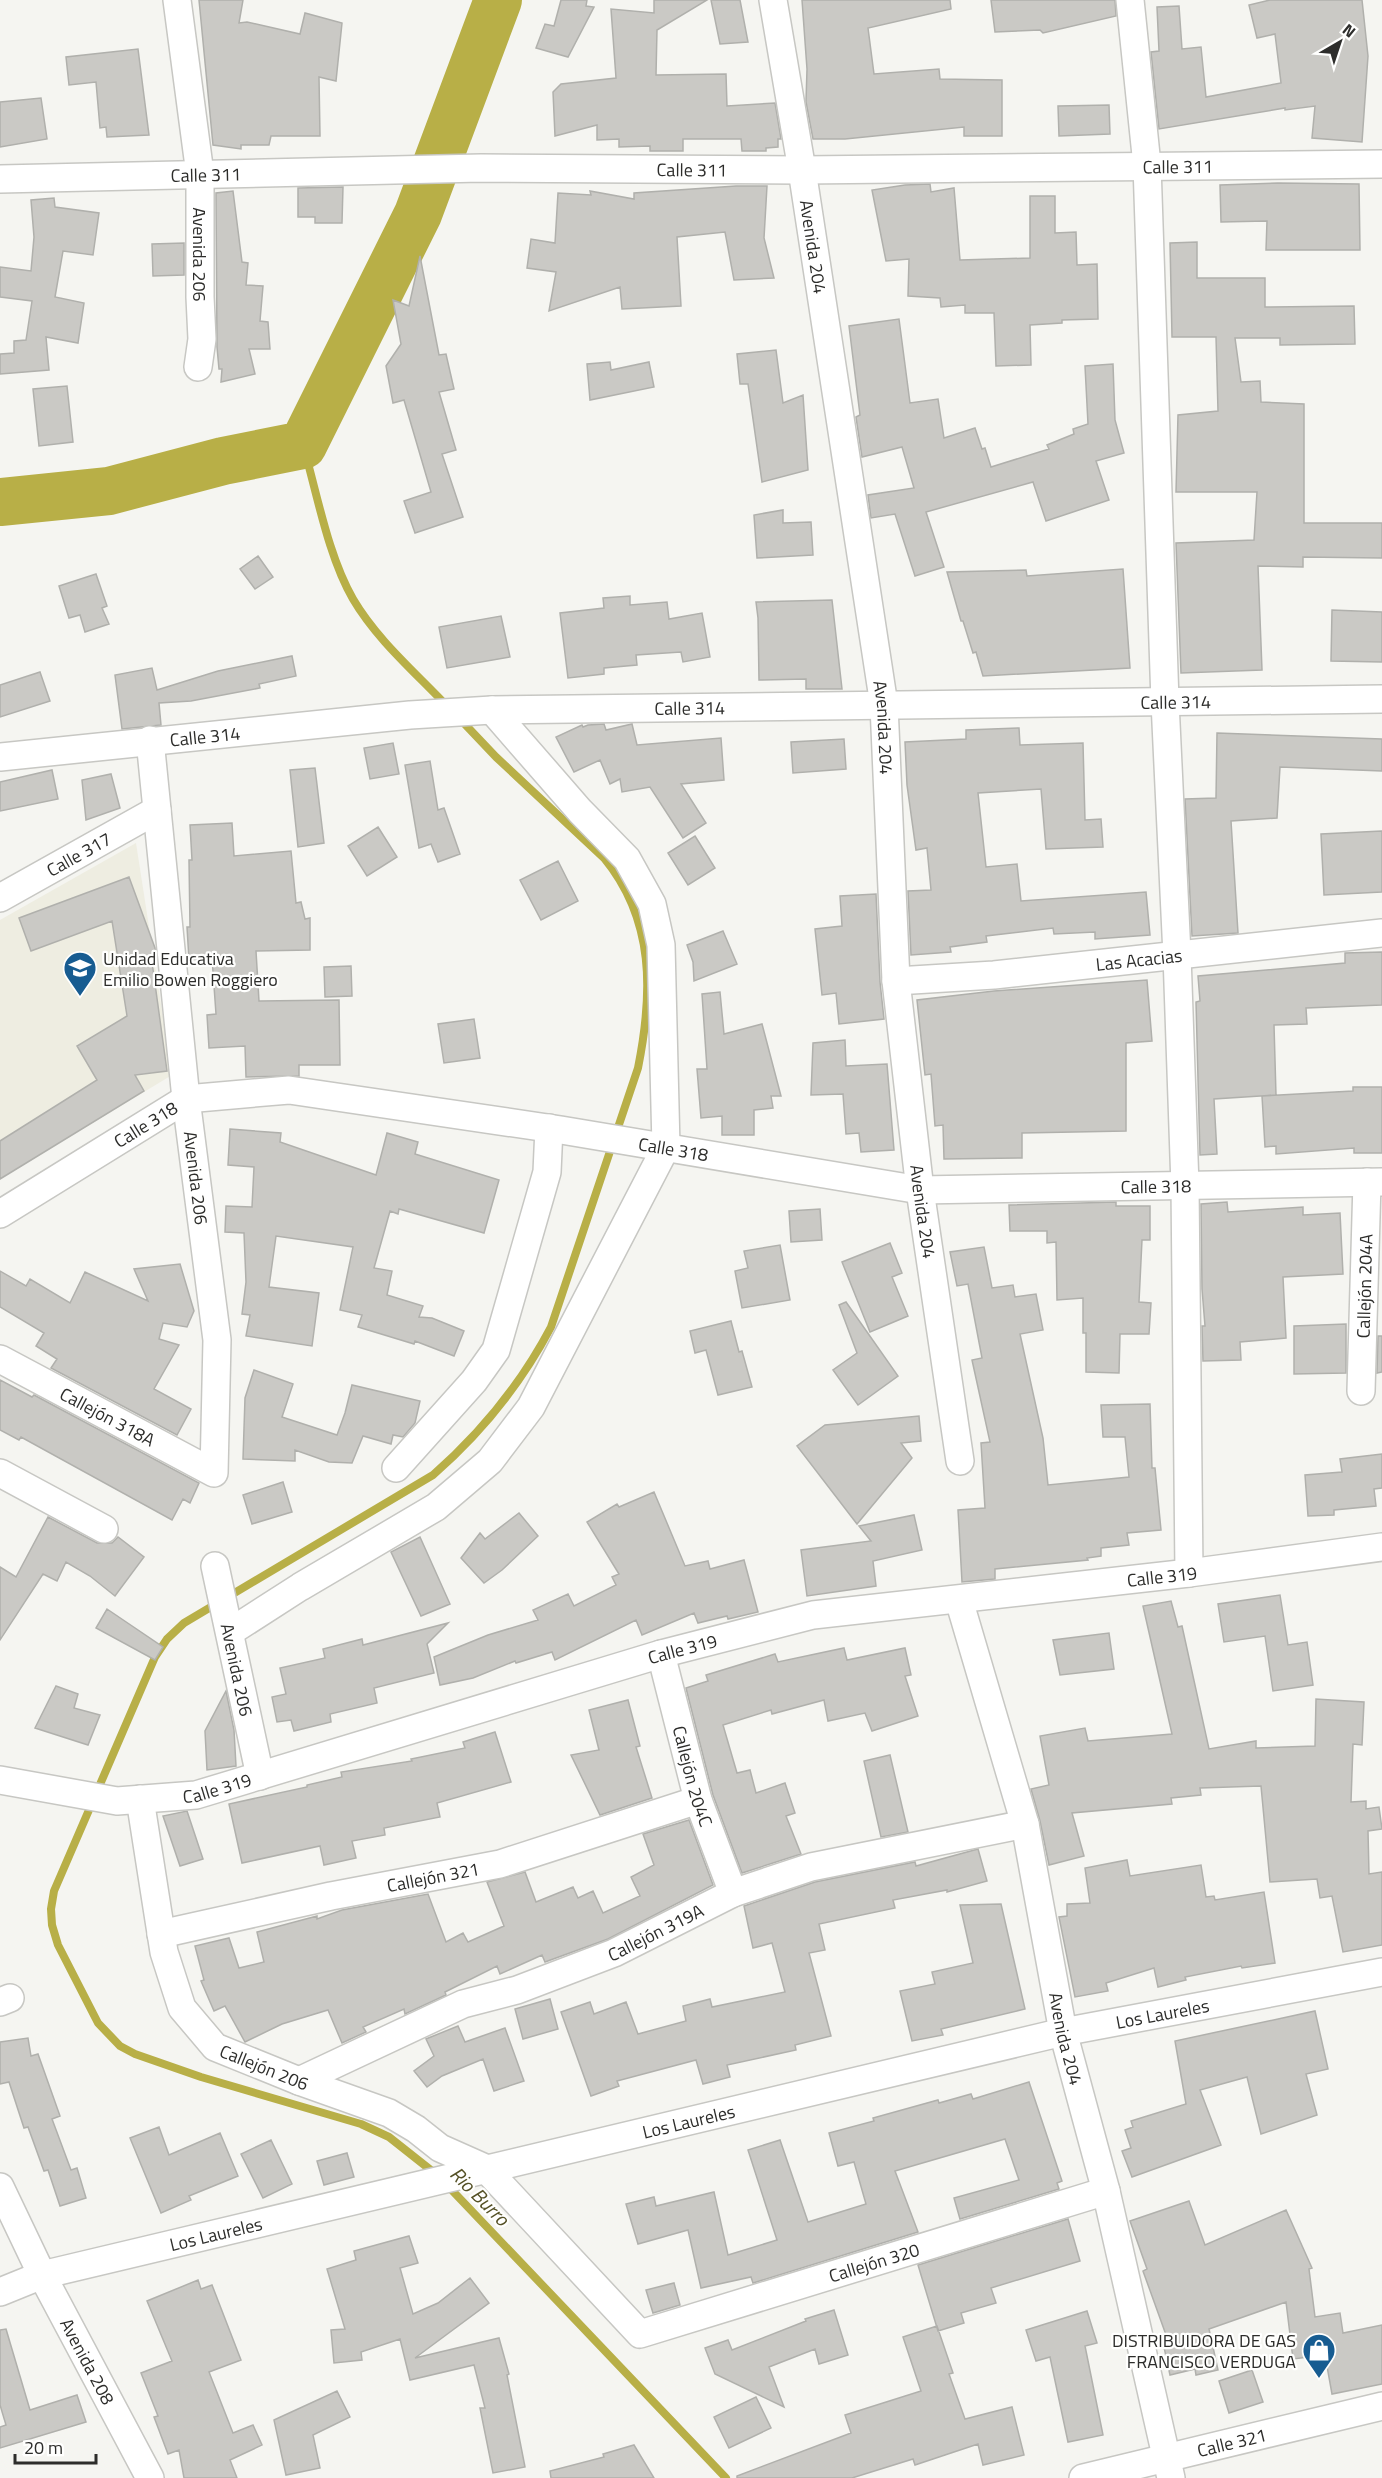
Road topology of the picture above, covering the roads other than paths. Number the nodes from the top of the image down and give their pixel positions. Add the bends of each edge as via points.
1 (177, 0) edge
2 (774, 0) edge
3 (1130, 0) edge
4 (1382, 164) edge
5 (1147, 165) junction
6 (802, 170) junction
7 (200, 174) junction
8 (0, 179) edge
9 (198, 367) dead end
10 (1382, 699) edge
11 (1165, 702) junction
12 (884, 705) junction
13 (492, 710) junction
14 (150, 740) junction
15 (0, 757) edge
16 (157, 810) junction
17 (0, 898) edge
18 (1382, 933) edge
19 (1178, 955) junction
20 (896, 981) junction
21 (186, 1099) junction
22 (555, 1129) junction
23 (656, 1145) junction
24 (1375, 1182) edge
25 (1185, 1186) junction
26 (920, 1190) junction
27 (0, 1214) edge
28 (0, 1359) edge
29 (1361, 1391) dead end
30 (960, 1461) dead end
31 (396, 1468) dead end
32 (0, 1473) edge
33 (214, 1473) joint
34 (104, 1529) dead end
35 (1382, 1547) edge
36 (215, 1566) dead end
37 (1189, 1573) junction
38 (959, 1600) junction
39 (229, 1624) junction
40 (661, 1654) junction
41 (260, 1776) junction
42 (0, 1780) edge
43 (129, 1800) junction
44 (698, 1800) junction
45 (1025, 1824) junction
46 (733, 1893) junction
47 (161, 1934) junction
48 (1382, 1972) edge
49 (1064, 2032) junction
50 (300, 2081) junction
51 (473, 2172) junction
52 (0, 2187) edge
53 (1106, 2191) junction
54 (42, 2275) junction
55 (0, 2292) edge
56 (1382, 2406) edge
57 (1169, 2468) edge
58 (150, 2478) edge
59 (1083, 2478) edge

1 - 7 street, Avenida 206
2 - 6 street, Avenida 204
3 - 5 street
4 - 5 street, Calle 311
5 - 6 street, Calle 311
5 - 11 street
6 - 7 street, Calle 311 via 482,168
6 - 12 street, Avenida 204
7 - 8 street, Calle 311
7 - 9 street, Avenida 206 via 202,339
10 - 11 street, Calle 314
11 - 12 street, Calle 314
11 - 19 street
12 - 13 street, Calle 314
12 - 20 street, Avenida 204
13 - 14 street, Calle 314
13 - 23 street via 627,859 652,904 661,945
14 - 15 street, Calle 314
14 - 16 street, Avenida 206
16 - 17 street, Calle 317
16 - 21 street, Avenida 206
18 - 19 street, Las Acacias
19 - 20 street, Las Acacias via 994,975
19 - 25 street
20 - 26 street, Avenida 204
21 - 22 street, Calle 318 via 289,1090
21 - 27 street, Calle 318
21 - 33 street, Avenida 206 via 217,1340
22 - 23 street, Calle 318
22 - 31 street via 545,1181 496,1350 474,1381
23 - 26 street, Calle 318
23 - 39 street via 531,1407 490,1461 436,1507
24 - 25 street, Calle 318
24 - 29 street, Callejón 204A
25 - 26 street, Calle 318
25 - 37 street
26 - 30 street, Avenida 204
28 - 33 street, Callejón 318A
32 - 34 street
35 - 37 street, Calle 319
36 - 39 street, Avenida 206
37 - 38 street, Calle 319
38 - 40 street, Calle 319 via 813,1615
38 - 45 street, Avenida 204
39 - 41 street, Avenida 206
40 - 41 street, Calle 319
40 - 44 street, Callejón 204C
41 - 43 street, Calle 319 via 196,1795
42 - 43 street, Calle 319
43 - 47 street, Callejón 206
44 - 46 street, Callejón 204C
44 - 47 street, Callejón 321 via 500,1864
45 - 46 street, Callejón 319A via 811,1867
45 - 49 street, Avenida 204
46 - 50 street, Callejón 319A via 614,1953 517,1990 464,2004
47 - 50 street, Callejón 206 via 182,2008 215,2048
48 - 49 street, Los Laureles
49 - 51 street, Los Laureles
49 - 53 street, Avenida 204
50 - 51 street, Callejón 206 via 389,2113
51 - 53 street, Callejón 320 via 640,2334
51 - 54 street, Los Laureles
52 - 54 street, Avenida 208
53 - 57 street, Avenida 204
54 - 55 street, Los Laureles
54 - 58 street, Avenida 208
56 - 57 street, Calle 321
57 - 59 street, Calle 321

